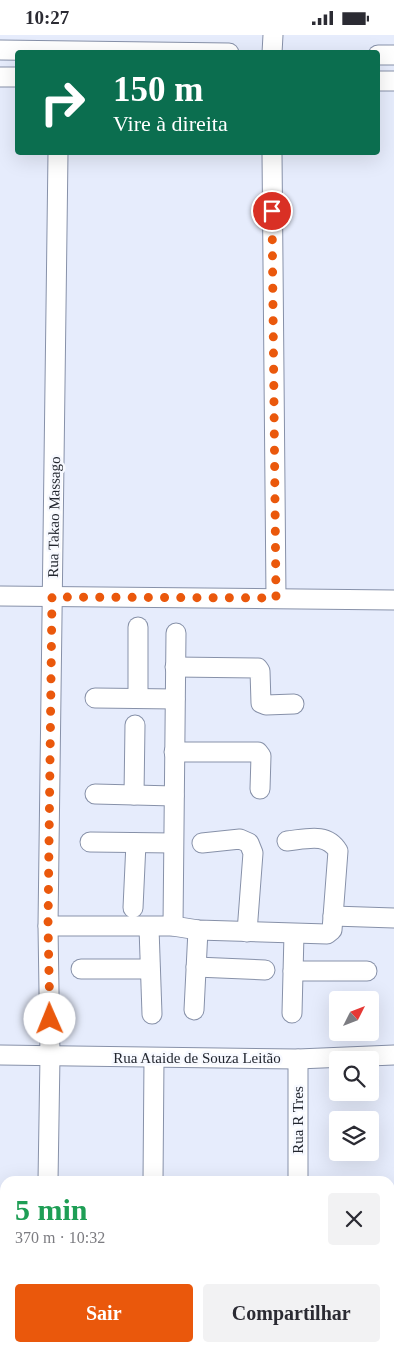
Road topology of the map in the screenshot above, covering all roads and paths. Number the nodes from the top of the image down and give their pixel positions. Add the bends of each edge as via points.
1 (273, 35) edge
2 (60, 46) edge
3 (0, 50) edge
4 (157, 50) edge
5 (272, 50) edge
6 (380, 55) edge
7 (394, 55) edge
8 (0, 77) edge
9 (15, 77) edge
10 (380, 81) edge
11 (394, 81) edge
12 (58, 155) edge
13 (272, 155) edge
14 (0, 596) edge
15 (52, 597) junction
16 (276, 598) junction
17 (394, 600) edge
18 (138, 627) dead end
19 (176, 633) dead end
20 (175, 667) junction
21 (94, 698) dead end
22 (138, 698) junction
23 (175, 699) junction
24 (294, 705) dead end
25 (136, 725) dead end
26 (174, 752) junction
27 (260, 789) dead end
28 (95, 794) dead end
29 (134, 795) junction
30 (174, 796) junction
31 (287, 841) dead end
32 (90, 842) dead end
33 (136, 843) junction
34 (173, 843) junction
35 (202, 843) dead end
36 (133, 908) dead end
37 (333, 916) junction
38 (394, 917) edge
39 (48, 926) junction
40 (173, 926) junction
41 (149, 928) junction
42 (198, 930) junction
43 (248, 932) junction
44 (294, 933) junction
45 (196, 967) junction
46 (81, 969) dead end
47 (150, 969) junction
48 (265, 970) dead end
49 (293, 971) junction
50 (367, 971) dead end
51 (194, 1010) dead end
52 (292, 1013) dead end
53 (152, 1014) dead end
54 (0, 1055) edge
55 (394, 1055) edge
56 (50, 1056) junction
57 (154, 1059) junction
58 (298, 1059) junction
59 (48, 1176) edge
60 (153, 1176) edge
61 (298, 1176) edge

1 - 5 street
2 - 3 street
2 - 4 street
6 - 7 street
8 - 9 street
10 - 11 street
12 - 15 street, Rua Takao Massago
13 - 16 street
14 - 15 street
15 - 16 street
15 - 39 street, Rua Takao Massago
16 - 17 street
18 - 22 street
19 - 20 street
20 - 23 street
20 - 24 street via 258,668 262,703
21 - 22 street
22 - 23 street
23 - 26 street
25 - 29 street
26 - 27 street via 258,752 261,756
26 - 30 street
28 - 29 street
29 - 30 street
30 - 34 street
31 - 37 street via 325,837 338,851
32 - 33 street
33 - 34 street
33 - 36 street
34 - 40 street
35 - 43 street via 240,839 249,843 253,853
37 - 38 street
37 - 44 street via 332,930 327,934
39 - 41 street
39 - 56 street, Rua Takao Massago
40 - 41 street
40 - 42 street
41 - 47 street
42 - 43 street
42 - 45 street
43 - 44 street
44 - 49 street
45 - 48 street
45 - 51 street
46 - 47 street
47 - 53 street
49 - 50 street
49 - 52 street
54 - 56 street, Rua Ataide de Souza Leitão
55 - 58 street, Rua Ataide de Souza Leitão
56 - 57 street, Rua Ataide de Souza Leitão
56 - 59 street, Rua Takao Massago
57 - 58 street, Rua Ataide de Souza Leitão
57 - 60 street
58 - 61 street, Rua R Tres

